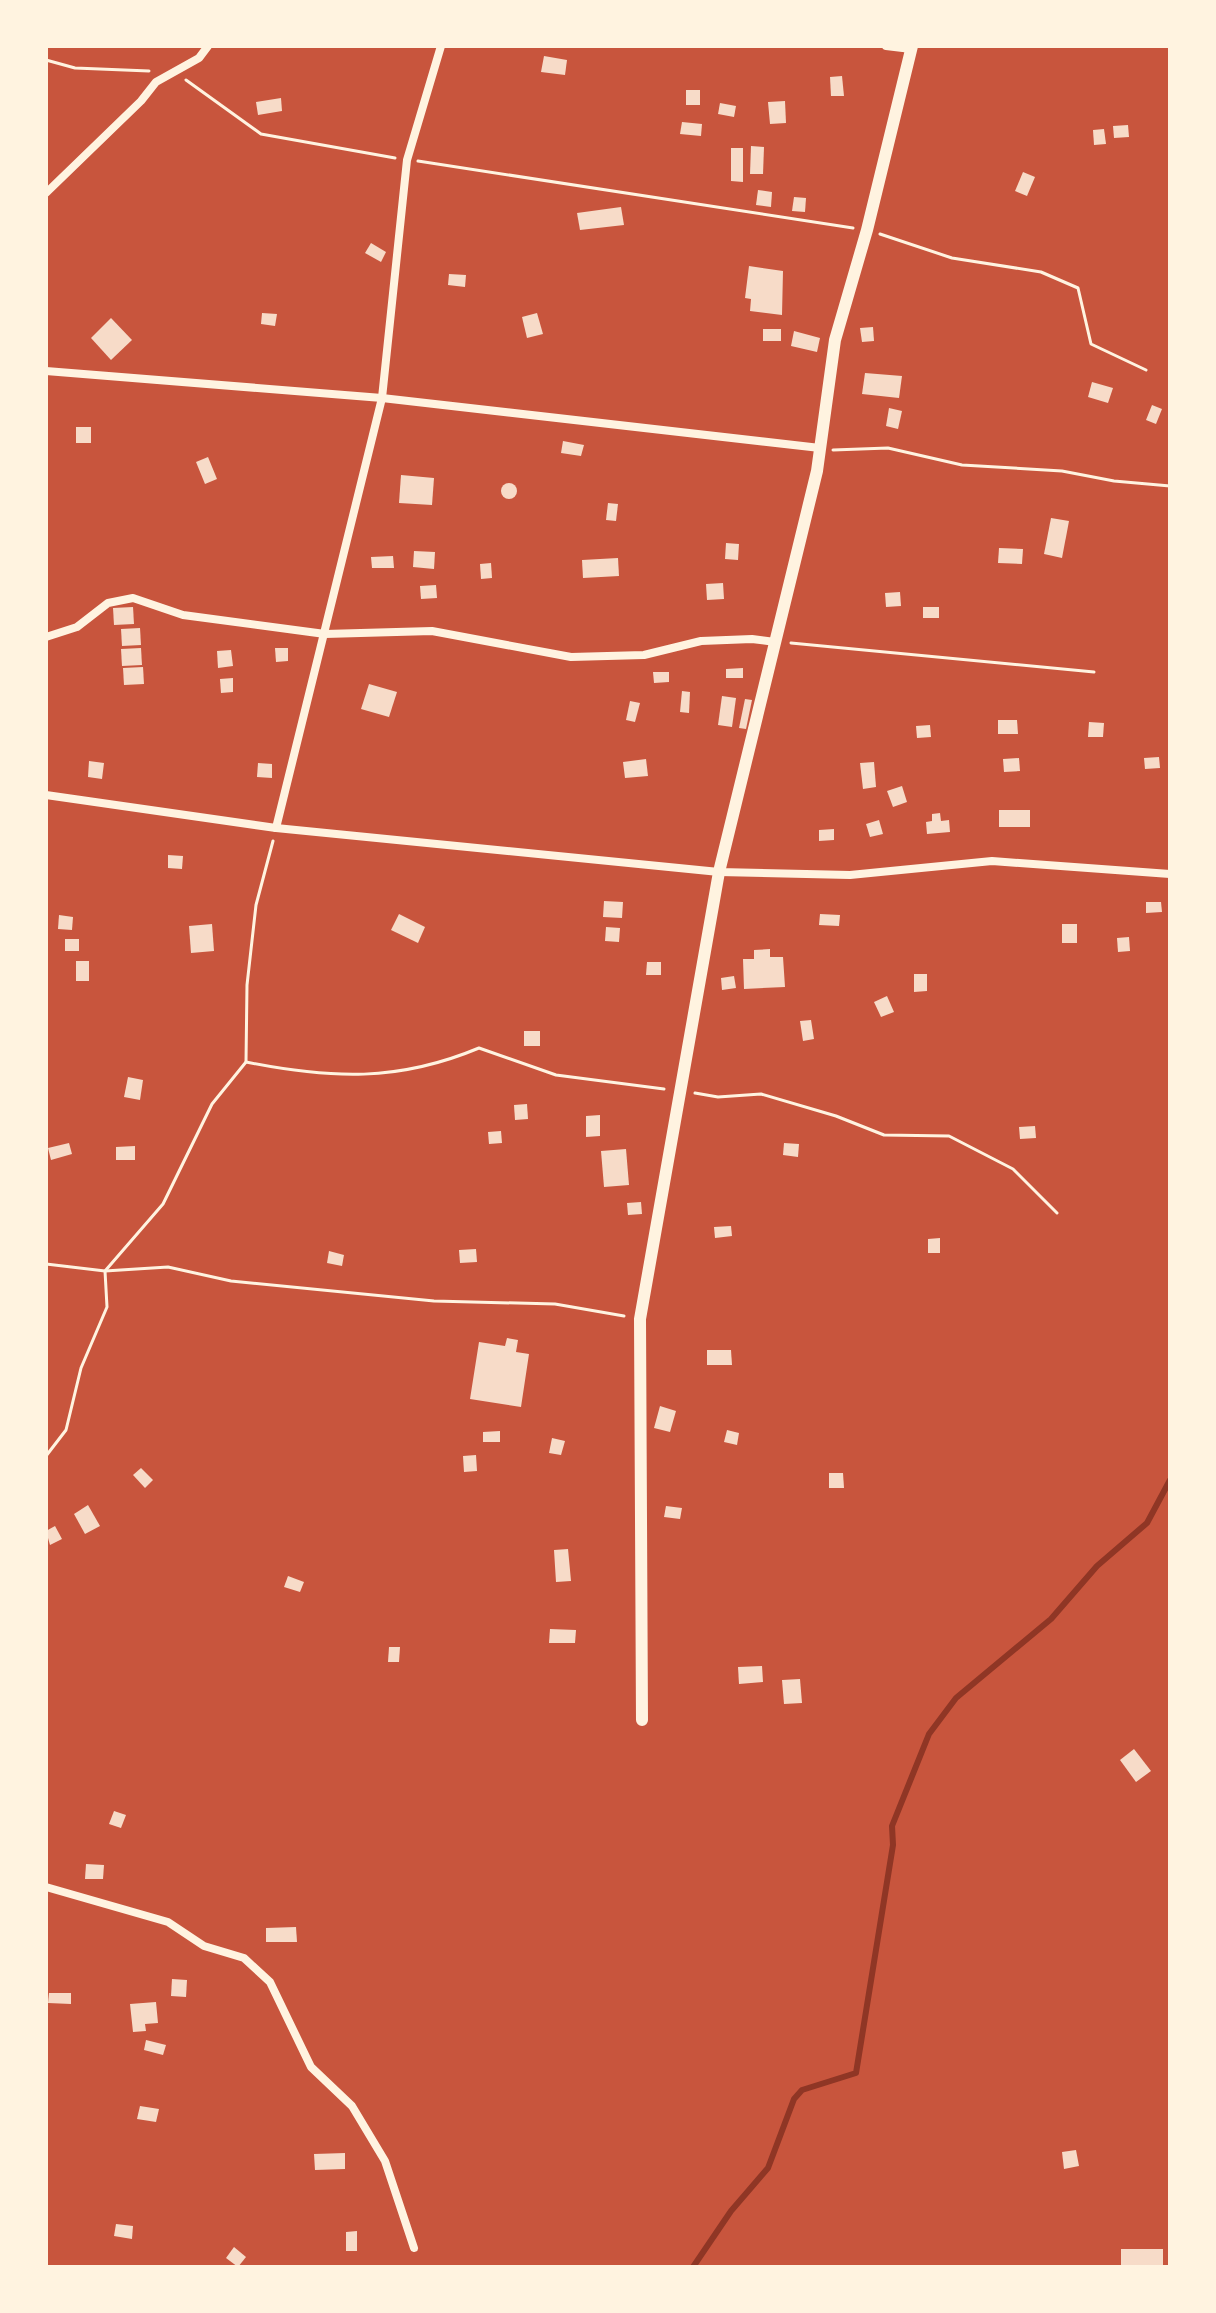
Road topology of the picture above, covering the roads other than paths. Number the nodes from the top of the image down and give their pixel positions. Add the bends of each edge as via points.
1 (208, 46) edge
2 (441, 46) edge
3 (886, 46) edge
4 (912, 48) edge
5 (46, 193) edge
6 (46, 371) edge
7 (382, 398) junction
8 (820, 448) junction
9 (325, 634) junction
10 (46, 637) edge
11 (775, 642) junction
12 (46, 795) edge
13 (276, 828) junction
14 (719, 872) junction
15 (1170, 874) edge
16 (642, 1720) dead end
17 (46, 1887) edge
18 (414, 2248) dead end

1 - 5 street via 199,58 156,82
2 - 7 street via 407,160
3 - 4 street
4 - 8 street via 835,340
6 - 7 street
7 - 8 street
7 - 9 street
8 - 11 street
9 - 10 street via 183,615 133,598 108,603 77,627
9 - 11 street via 432,631 571,657 644,655 701,641
9 - 13 street
11 - 14 street
12 - 13 street
13 - 14 street
14 - 15 street via 850,875 992,861
14 - 16 street via 640,1319
17 - 18 street via 168,1922 204,1946 244,1958 270,1982 311,2067 352,2106 385,2161

